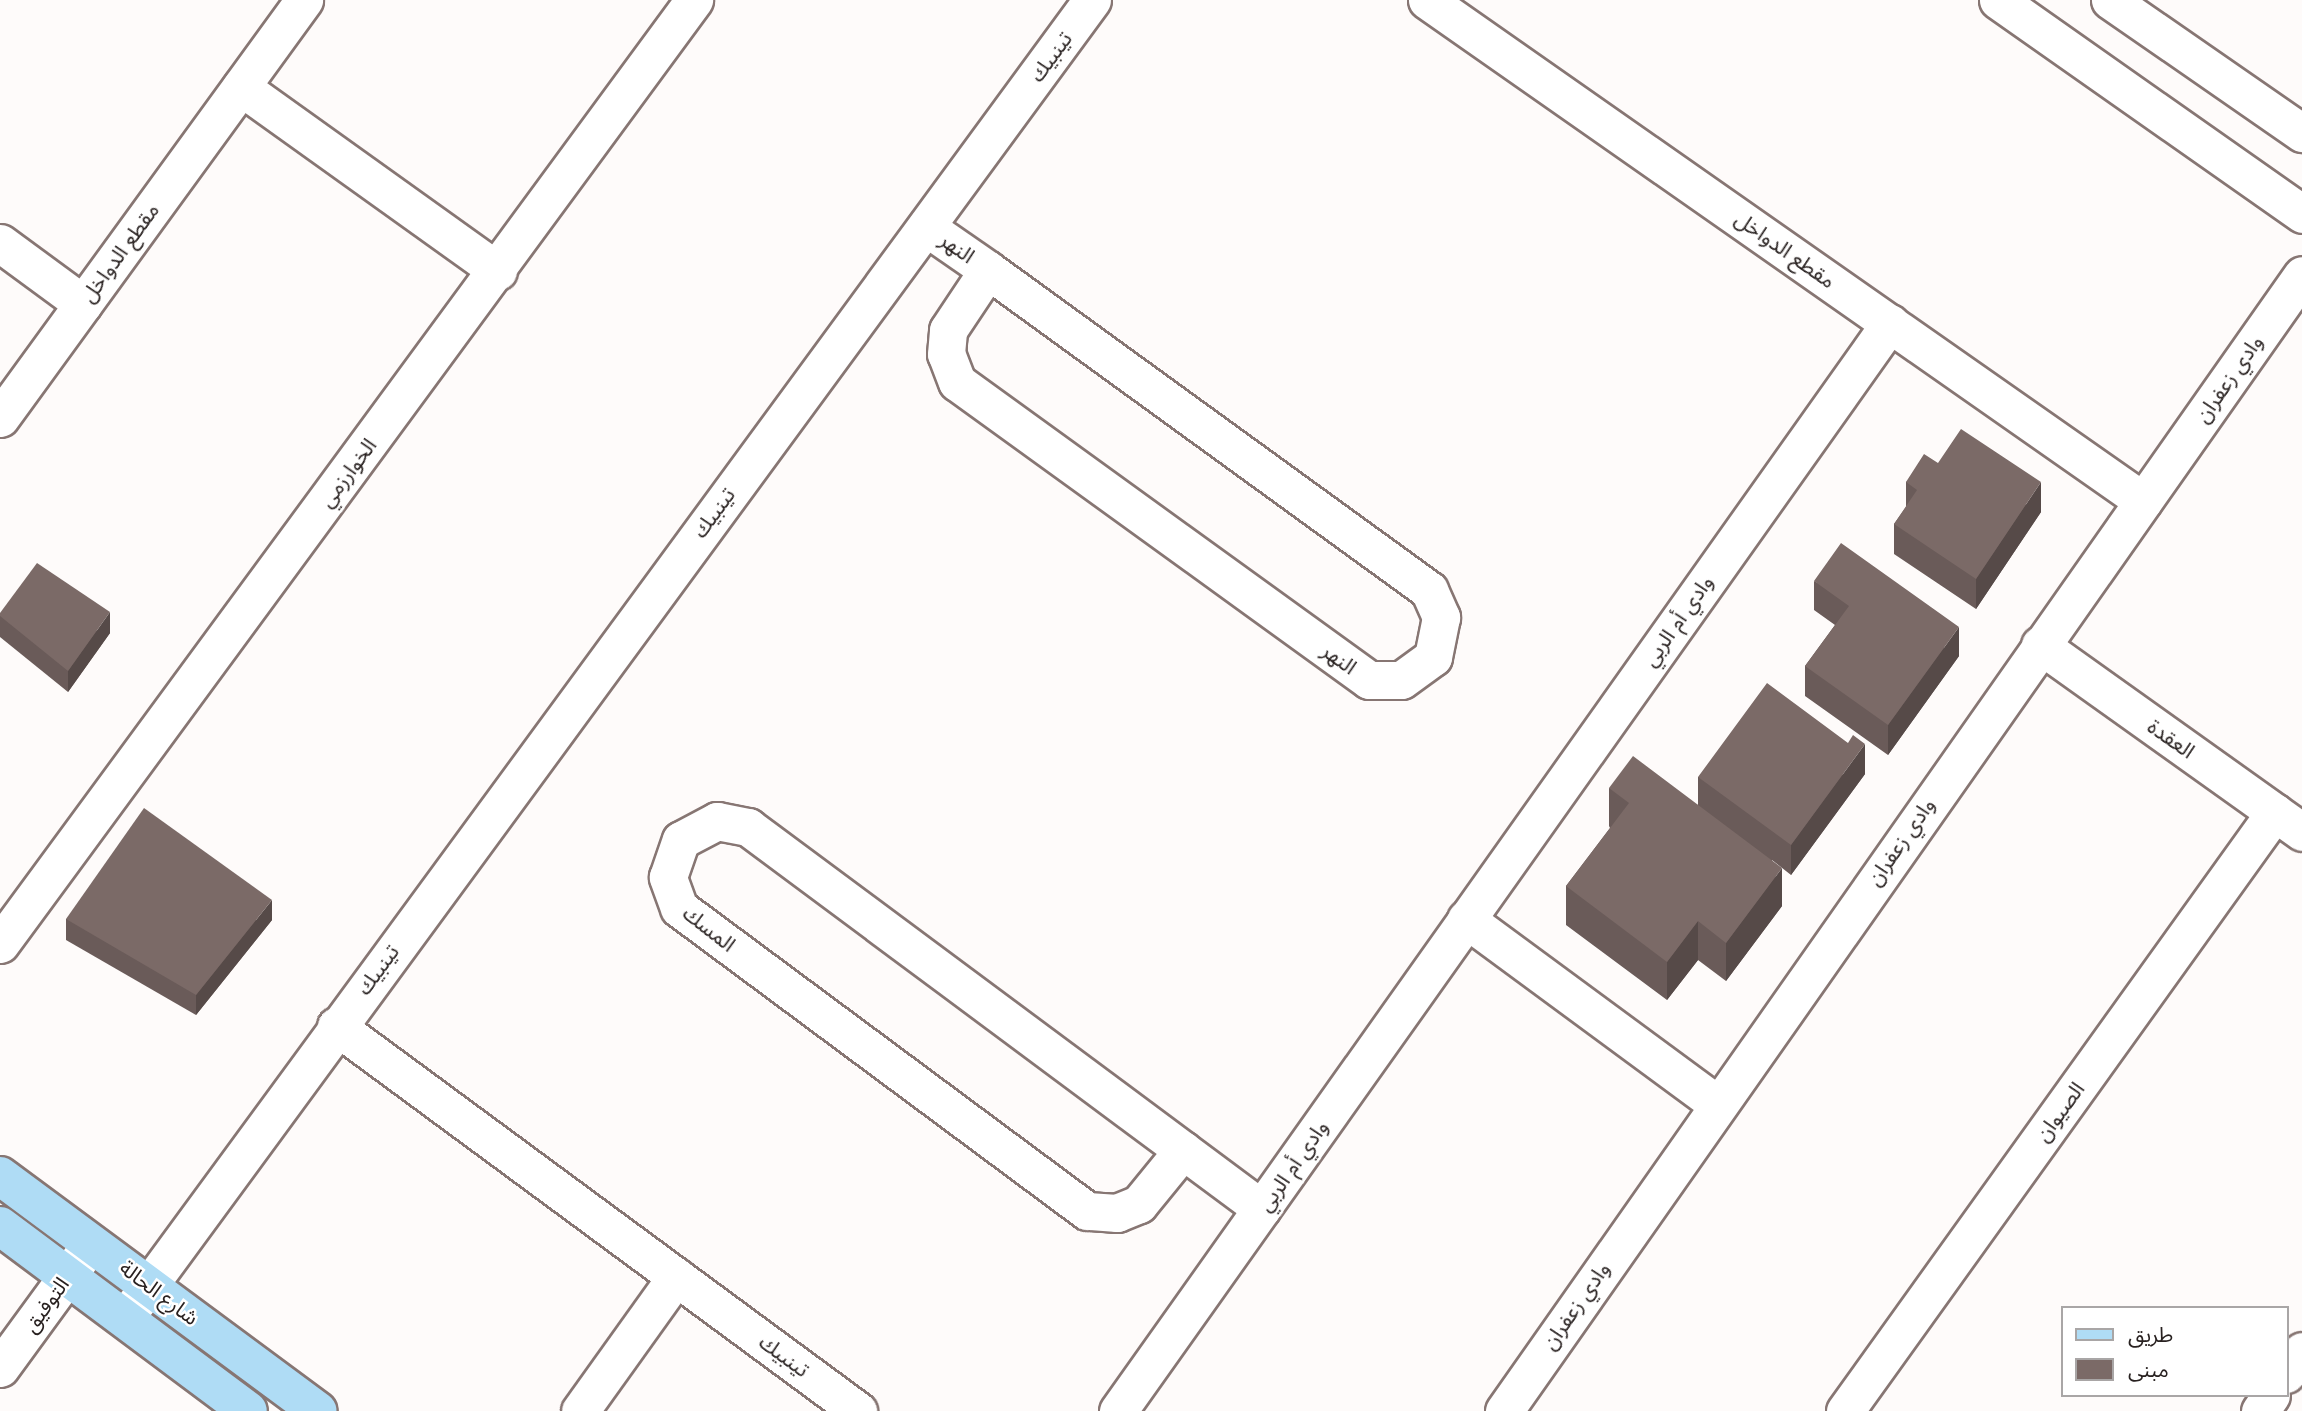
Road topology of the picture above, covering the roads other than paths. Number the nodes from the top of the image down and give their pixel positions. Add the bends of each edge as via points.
1 (304, 0) edge
2 (694, 0) edge
3 (1093, 0) edge
4 (1426, 0) edge
5 (1998, 0) edge
6 (2110, 0) edge
7 (241, 87) junction
8 (2302, 133) edge
9 (2302, 215) edge
10 (926, 226) junction
11 (0, 243) edge
12 (988, 270) junction
13 (498, 271) junction
14 (2302, 275) edge
15 (83, 304) junction
16 (1890, 323) junction
17 (0, 418) edge
18 (2143, 500) junction
19 (2040, 645) junction
20 (2288, 822) edge
21 (1466, 919) junction
22 (0, 944) edge
23 (336, 1026) junction
24 (1716, 1103) junction
25 (1183, 1150) junction
26 (0, 1176) edge
27 (1262, 1209) junction
28 (0, 1226) edge
29 (91, 1242) junction
30 (68, 1275) junction
31 (676, 1277) junction
32 (149, 1285) junction
33 (125, 1318) junction
34 (2302, 1351) edge
35 (0, 1368) edge
36 (2288, 1371) edge
37 (248, 1411) edge
38 (318, 1411) edge
39 (580, 1411) edge
40 (858, 1411) edge
41 (1118, 1411) edge
42 (1504, 1411) edge
43 (1845, 1411) edge

1 - 7 street, مقطع الدواخل
2 - 13 street, الخوارزمي
3 - 10 street, تينبيك
4 - 16 street, مقطع الدواخل
5 - 9 street
6 - 8 street
7 - 13 street
7 - 15 street, مقطع الدواخل
10 - 12 street, النهر
10 - 23 street, تينبيك
11 - 15 street
12 - 12 street, النهر via 1429,590 1441,617 1433,657 1401,680 1369,680 957,382 946,355 948,330
13 - 22 street, الخوارزمي
14 - 18 street, وادي زعفران
15 - 17 street, مقطع الدواخل
16 - 18 street, مقطع الدواخل
16 - 21 street, وادي أم الربي
18 - 19 street, وادي زعفران
19 - 20 street, العقدة
19 - 24 street, وادي زعفران
20 - 43 street, الصيوان
21 - 24 street
21 - 27 street, وادي أم الربي
23 - 31 street, تينبيك
23 - 32 street, تينبيك
24 - 42 street, وادي زعفران
25 - 25 street, المسك via 748,827 717,821 681,840 668,877 679,908 1087,1211 1116,1213 1139,1204
25 - 27 street, المسك
26 - 29 main road, شارع الحالة
27 - 41 street, وادي أم الربي
28 - 30 main road, شارع الحالة
29 - 30 street, التوفيق
29 - 32 main road, شارع الحالة
30 - 33 main road, شارع الحالة
30 - 35 street, التوفيق
31 - 39 street
31 - 40 street, تينبيك
32 - 33 street, تينبيك
32 - 38 main road, شارع الحالة
33 - 37 main road, شارع الحالة
34 - 36 street

